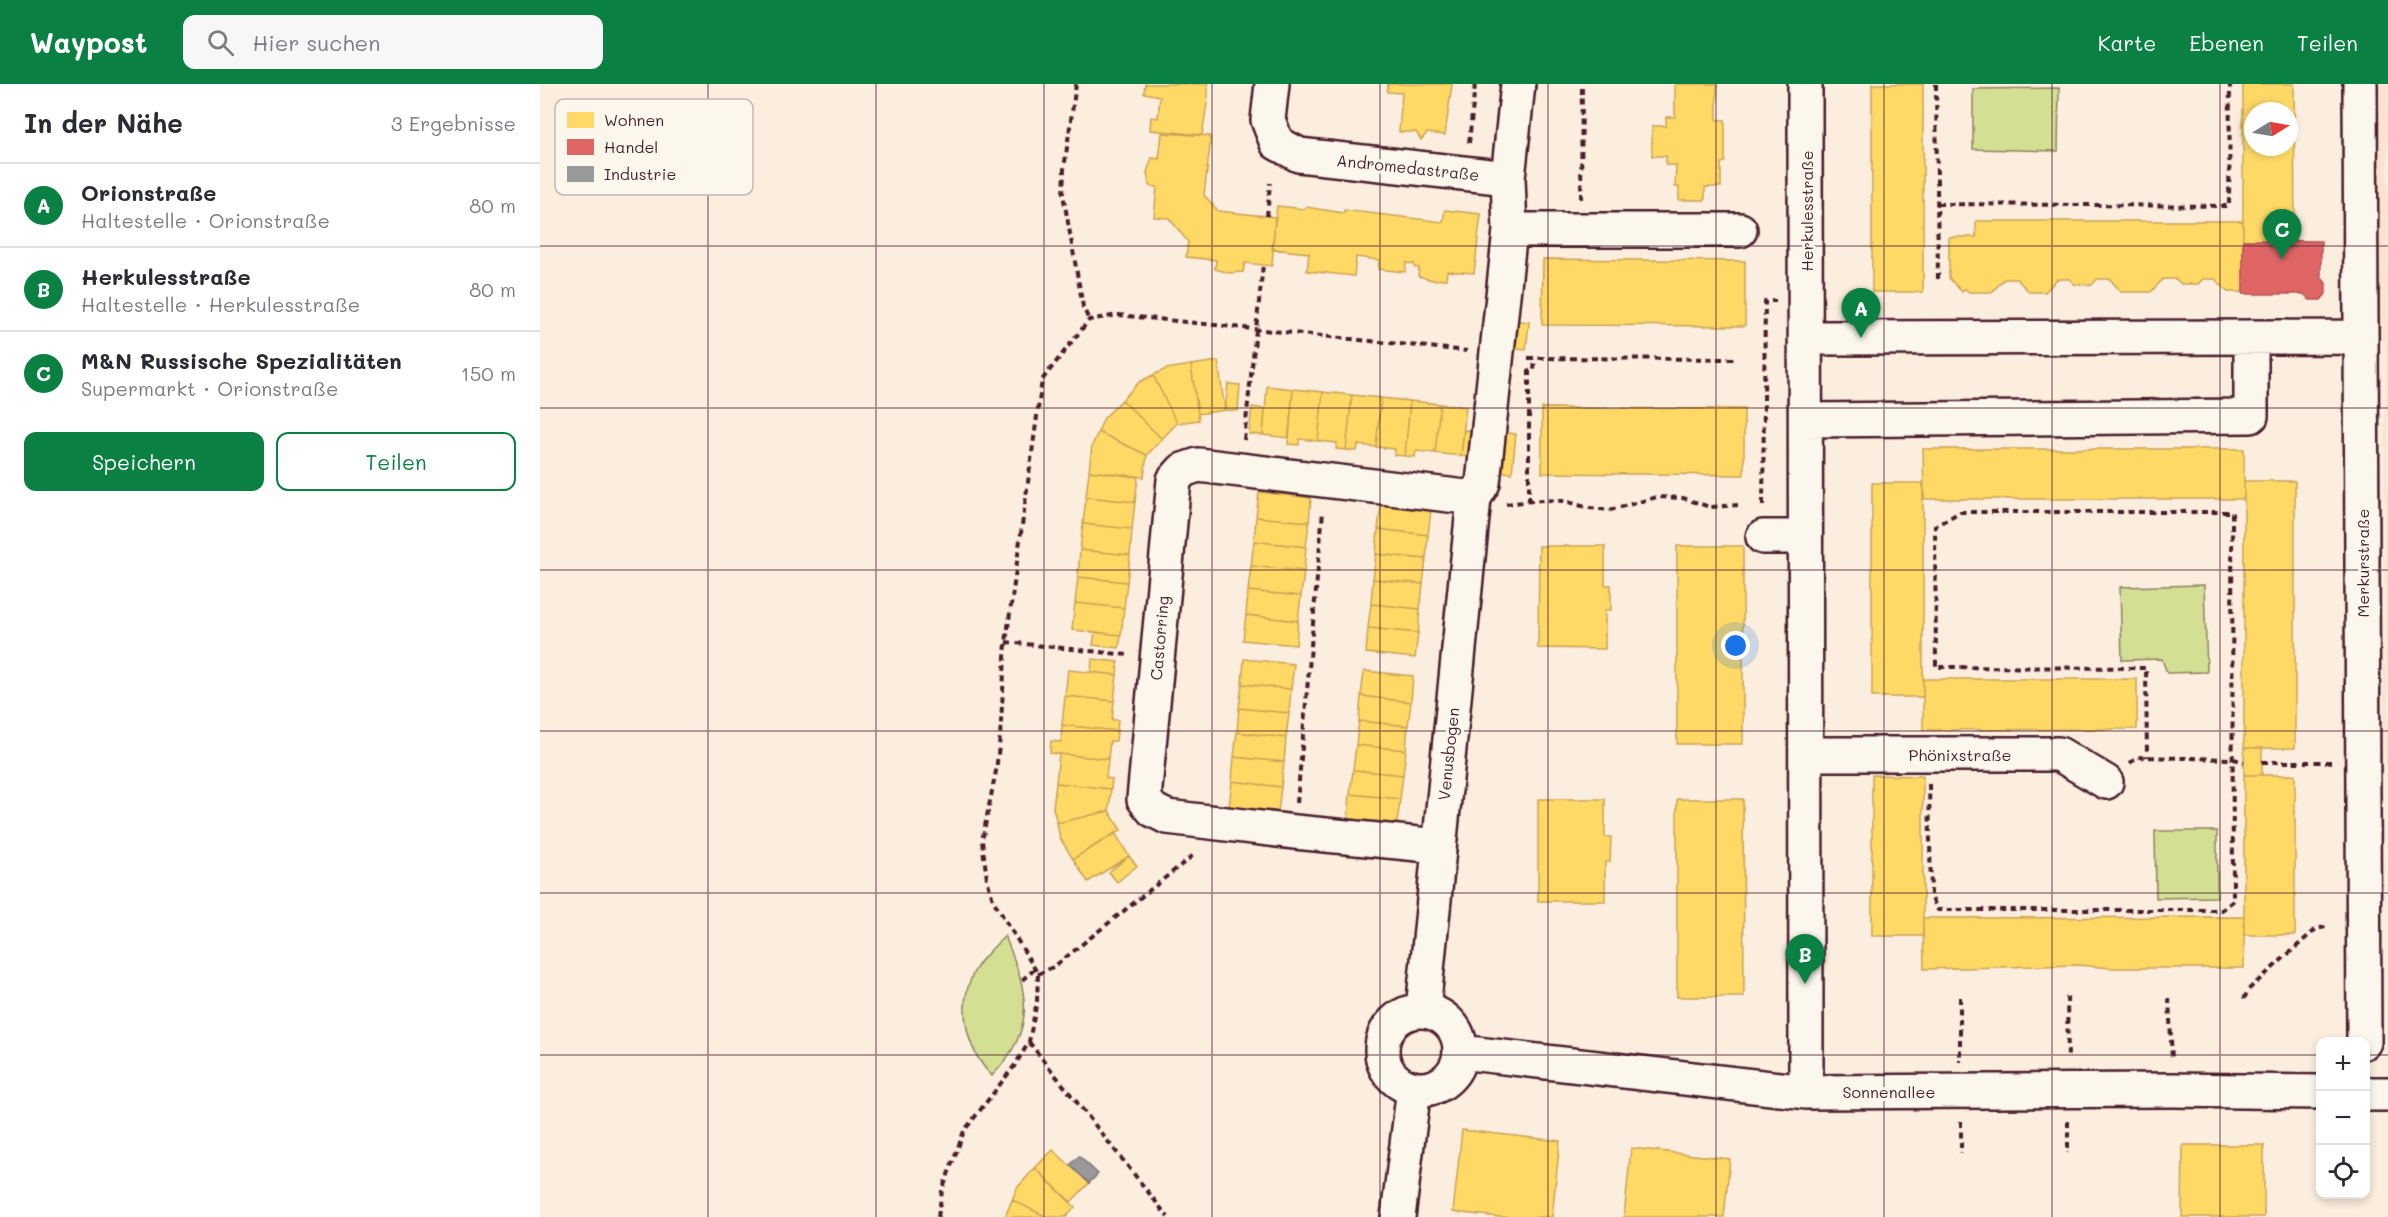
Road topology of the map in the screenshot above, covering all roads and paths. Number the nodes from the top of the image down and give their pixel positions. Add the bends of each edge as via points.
1 (1076, 84) edge
2 (1272, 84) edge
3 (1475, 84) edge
4 (1518, 84) edge
5 (1582, 84) edge
6 (1805, 84) edge
7 (1936, 84) edge
8 (2229, 84) edge
9 (2360, 84) edge
10 (1466, 173) junction
11 (1508, 178) junction
12 (1270, 183) dead end
13 (1581, 199) dead end
14 (1937, 204) junction
15 (1267, 216) dead end
16 (1510, 230) junction
17 (1740, 230) dead end
18 (1263, 265) dead end
19 (1938, 280) dead end
20 (1765, 301) dead end
21 (1089, 321) junction
22 (1257, 329) junction
23 (2251, 337) junction
24 (2361, 337) junction
25 (1806, 338) junction
26 (1497, 355) junction
27 (1535, 359) junction
28 (1737, 359) dead end
29 (1806, 420) junction
30 (1240, 471) junction
31 (1326, 481) junction
32 (1474, 498) junction
33 (1529, 502) junction
34 (1738, 505) dead end
35 (1763, 537) joint
36 (1805, 537) junction
37 (1006, 642) junction
38 (1157, 658) junction
39 (1929, 753) junction
40 (1806, 754) junction
41 (2138, 757) dead end
42 (2147, 757) junction
43 (2234, 759) junction
44 (2363, 761) junction
45 (2244, 762) dead end
46 (2262, 762) dead end
47 (2106, 782) dead end
48 (2375, 795) edge
49 (1224, 825) junction
50 (1295, 832) junction
51 (1439, 846) junction
52 (2326, 927) dead end
53 (1035, 969) junction
54 (1038, 974) junction
55 (1022, 980) dead end
56 (2169, 998) dead end
57 (2244, 999) dead end
58 (1423, 1010) junction
59 (2364, 1037) edge
60 (1029, 1042) junction
61 (1460, 1052) junction
62 (1414, 1088) junction
63 (2173, 1090) junction
64 (1806, 1092) junction
65 (2316, 1092) edge
66 (2370, 1094) edge
67 (2388, 1094) edge
68 (938, 1217) edge
69 (1168, 1217) edge
70 (1398, 1217) edge

1 - 21 path via 1063,194 1083,307
2 - 10 street, Andromedastraße via 1268,120 1277,143 1299,155
3 - 10 path
4 - 11 street
5 - 13 path
6 - 25 street, Herkulesstraße
7 - 14 path
8 - 14 path via 2229,206
9 - 24 street, Merkurstraße
10 - 11 street, Andromedastraße
11 - 16 street, Venusbogen
12 - 15 path
14 - 19 path
16 - 17 street
16 - 26 street, Venusbogen
18 - 22 path
20 - 35 path
21 - 22 path via 1118,315
21 - 37 path via 1042,380
22 - 26 path
22 - 30 path
23 - 24 street
23 - 25 street
23 - 29 street via 2252,416
24 - 44 street, Merkurstraße
25 - 29 street, Herkulesstraße
26 - 27 path
26 - 32 street, Venusbogen via 1483,483
27 - 28 path
27 - 33 path via 1534,370 1529,371
29 - 36 street, Herkulesstraße
30 - 31 street, Castorring
30 - 38 street, Castorring via 1198,465 1183,470 1174,480
31 - 32 street, Castorring
31 - 50 path
32 - 33 path via 1501,505
32 - 51 street, Venusbogen
33 - 34 path via 1565,501 1610,510 1657,497 1683,498 1710,507
35 - 36 street
36 - 40 street, Herkulesstraße
37 - 38 path
37 - 53 path via 999,748 982,841 993,900
38 - 49 street, Castorring via 1144,799 1153,810 1167,817
39 - 40 street, Phönixstraße
39 - 43 path via 1931,897 1938,910 2222,910 2233,901
39 - 47 street, Phönixstraße via 2059,754
40 - 64 street, Herkulesstraße
41 - 42 path
42 - 43 path
42 - 43 path via 2146,668 1936,667 1935,526 1960,512 2232,512
43 - 45 path
44 - 46 path
44 - 48 street, Merkurstraße
48 - 59 street, Merkurstraße
49 - 50 street, Castorring
49 - 54 path via 1205,845 1054,966
50 - 51 street, Castorring
51 - 58 street, Venusbogen
52 - 57 path via 2316,929 2248,990
53 - 54 path
53 - 55 path
54 - 60 path
56 - 63 path
58 - 61 street via 1445,1019 1454,1029
58 - 62 street via 1400,1016 1391,1024 1382,1045 1386,1068 1403,1084
60 - 68 path via 964,1131 942,1191
60 - 69 path
61 - 62 street via 1457,1065 1439,1084
61 - 64 street, Sonnenallee
62 - 70 street
63 - 64 street, Sonnenallee
63 - 65 street, Sonnenallee
66 - 67 street

